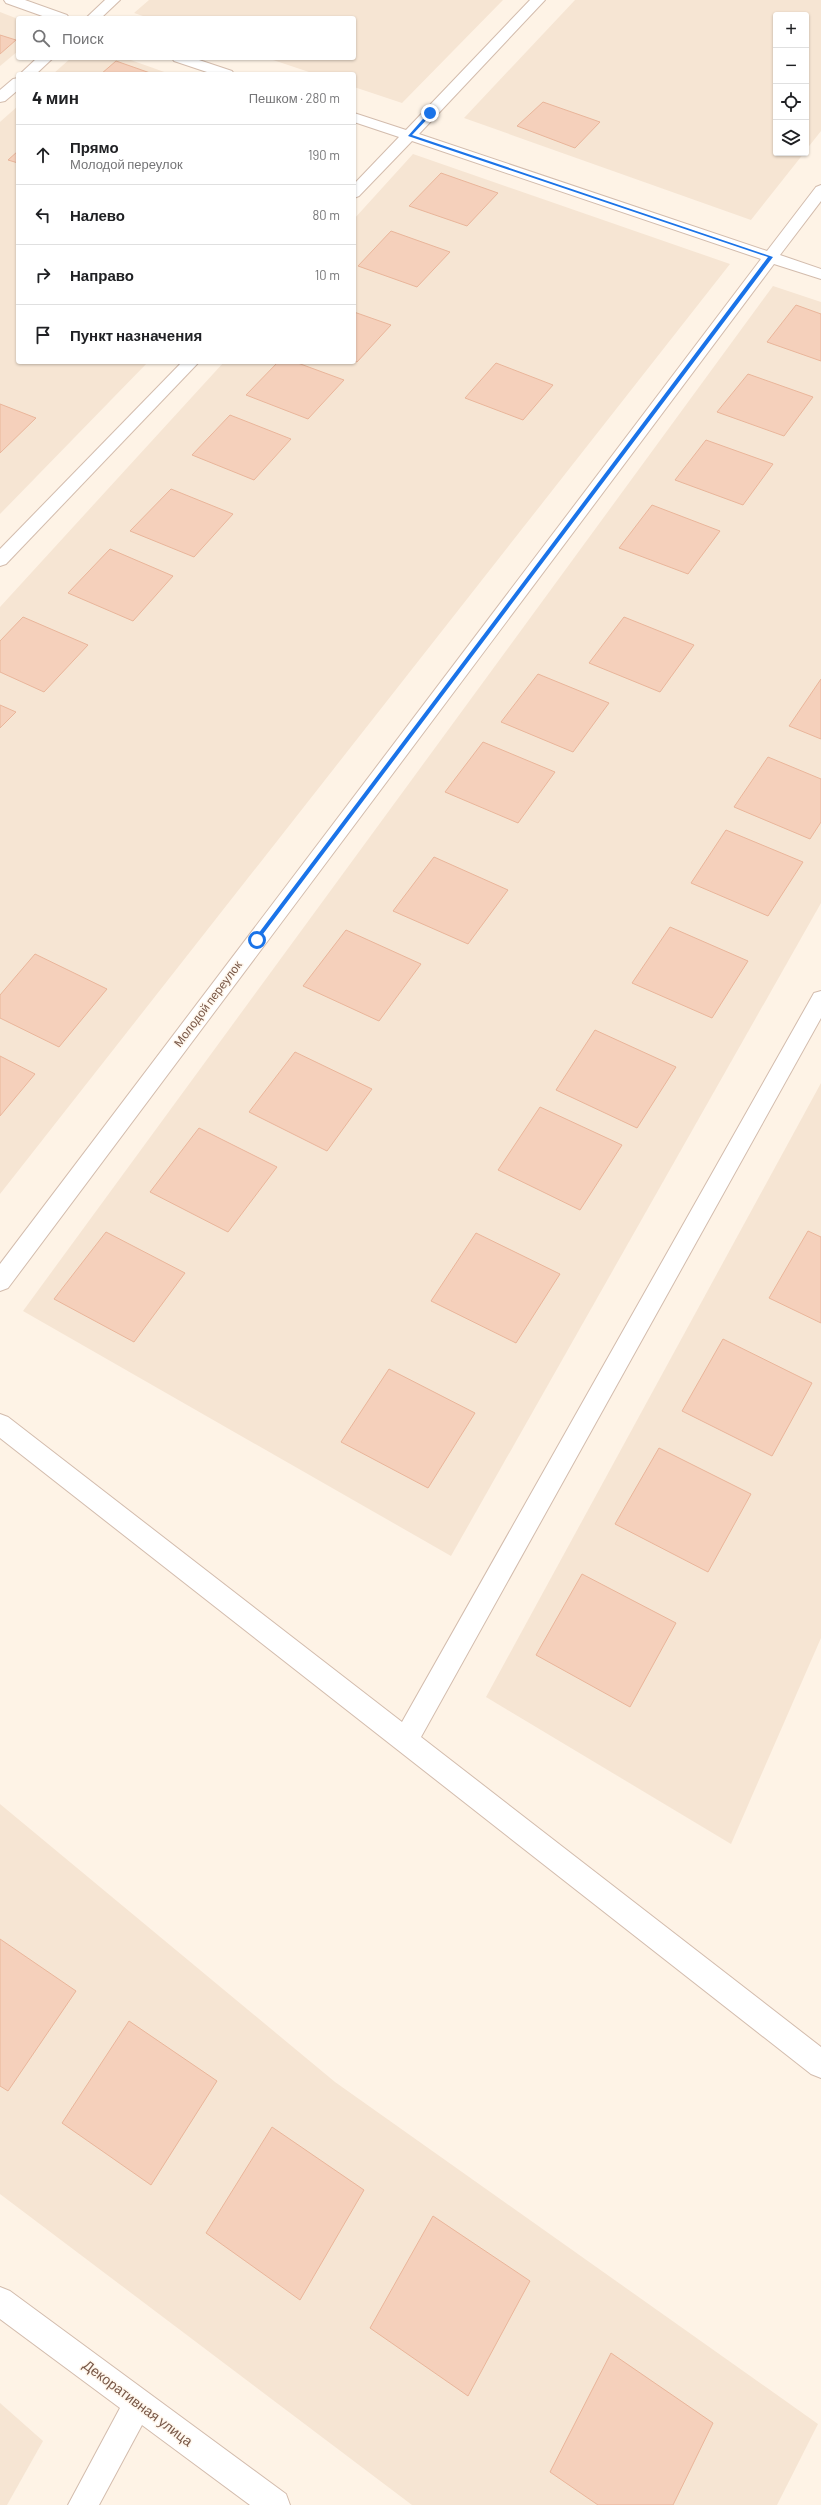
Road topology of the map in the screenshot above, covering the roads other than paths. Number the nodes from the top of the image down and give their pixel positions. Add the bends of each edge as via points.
1 (11, 0) edge
2 (113, 0) edge
3 (538, 0) edge
4 (56, 16) edge
5 (95, 16) edge
6 (44, 60) edge
7 (185, 60) edge
8 (30, 72) edge
9 (221, 72) edge
10 (16, 84) edge
11 (0, 98) edge
12 (356, 118) edge
13 (409, 135) junction
14 (821, 190) edge
15 (356, 191) edge
16 (771, 257) junction
17 (821, 274) edge
18 (189, 364) edge
19 (0, 560) edge
20 (821, 999) edge
21 (0, 1281) edge
22 (0, 1424) edge
23 (406, 1740) junction
24 (821, 2064) edge
25 (0, 2301) edge
26 (138, 2403) junction
27 (83, 2505) edge
28 (275, 2505) edge

1 - 4 street
2 - 5 street
3 - 13 street
6 - 8 street
7 - 9 street
10 - 11 street
12 - 13 street
13 - 15 street
13 - 16 street
14 - 16 street, Молодой переулок
16 - 17 street
16 - 21 street, Молодой переулок
18 - 19 street
20 - 23 street
22 - 23 street
23 - 24 street
25 - 26 street, Декоративная улица
26 - 27 street
26 - 28 street, Декоративная улица

